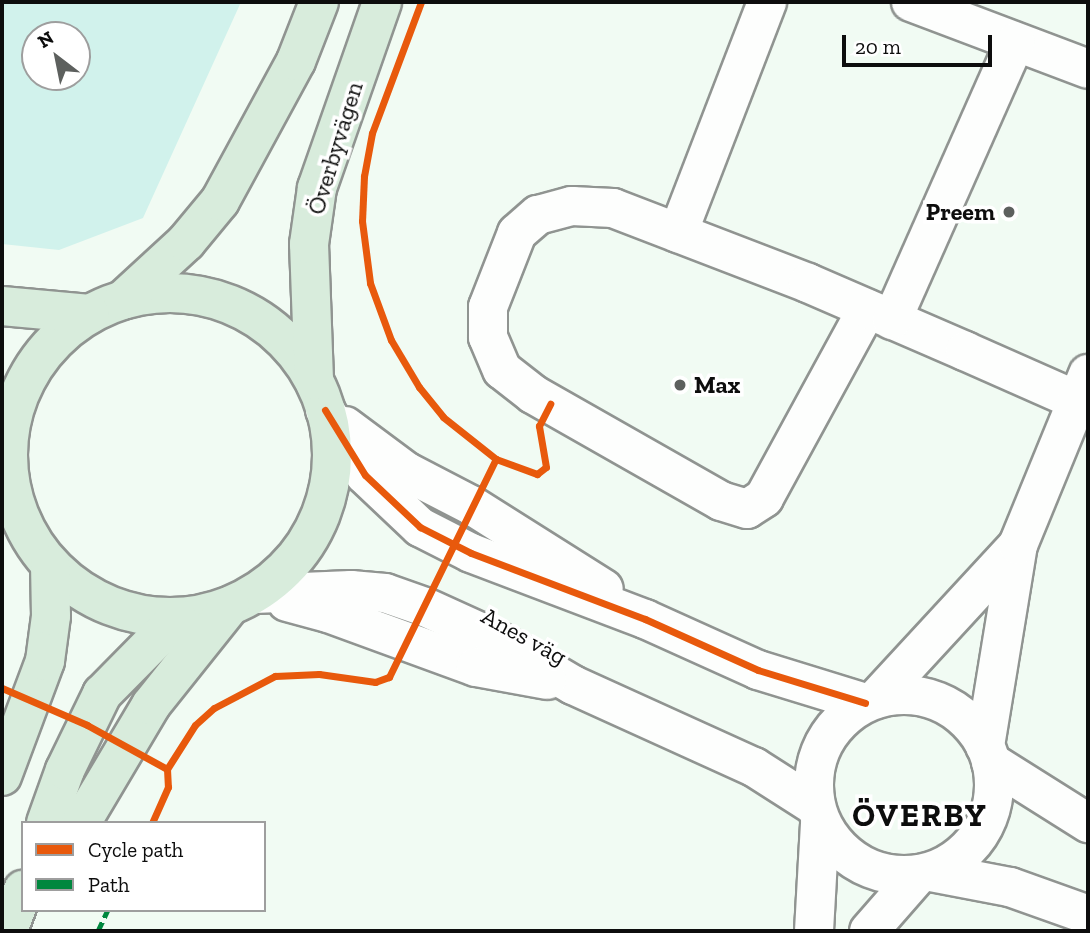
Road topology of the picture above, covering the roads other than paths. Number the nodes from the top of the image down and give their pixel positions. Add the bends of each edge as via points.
1 (319, 2) edge
2 (382, 2) edge
3 (766, 2) edge
4 (911, 2) edge
5 (1015, 42) junction
6 (1088, 69) edge
7 (678, 233) junction
8 (2, 306) edge
9 (106, 307) junction
10 (879, 314) junction
11 (1083, 388) edge
12 (320, 396) junction
13 (7, 488) edge
14 (1018, 545) junction
15 (50, 565) junction
16 (242, 600) junction
17 (177, 618) junction
18 (871, 701) junction
19 (988, 754) junction
20 (2, 776) edge
21 (818, 814) junction
22 (47, 821) edge
23 (82, 821) edge
24 (1088, 823) edge
25 (924, 874) junction
26 (21, 897) edge
27 (1088, 915) edge
28 (13, 923) edge
29 (814, 931) edge
30 (869, 931) edge

1 - 9 main road, Överbyvägen via 296,61 220,201 186,242
2 - 12 main road, Överbyvägen via 317,188 309,256
3 - 7 street
4 - 5 street
5 - 6 street
5 - 10 street
7 - 10 street
7 - 10 street via 614,208 572,206 538,215 517,233 488,307 488,337 502,370 533,394 721,501 747,509 764,498
8 - 9 main road, Överbyvägen
9 - 12 main road, Överbyvägen via 172,293 221,302 266,325 285,341
9 - 13 main road, Överbyvägen via 44,352 27,378 9,435
10 - 11 street
11 - 14 street
12 - 16 main road, Överbyvägen via 330,433 330,480 316,525 290,564
12 - 18 street via 407,472 561,558 645,619 758,670
13 - 15 main road, Överbyvägen via 27,532
14 - 18 street
14 - 19 street
15 - 17 main road, Överbyvägen via 94,599 121,610
15 - 20 main road via 51,616 45,661
16 - 17 main road, Överbyvägen
16 - 21 street, Anes väg via 328,613 476,667 573,685 754,767
16 - 23 main road, Överbyvägen via 151,705
17 - 22 main road via 102,694 65,769
18 - 19 street via 919,696 939,702 958,712
18 - 21 street via 840,721 822,746 813,775
19 - 24 street
19 - 25 street via 995,789 989,816 976,840 956,859
21 - 25 street via 850,859 893,876
21 - 29 street
25 - 27 street via 1010,887
25 - 30 street
26 - 28 main road

